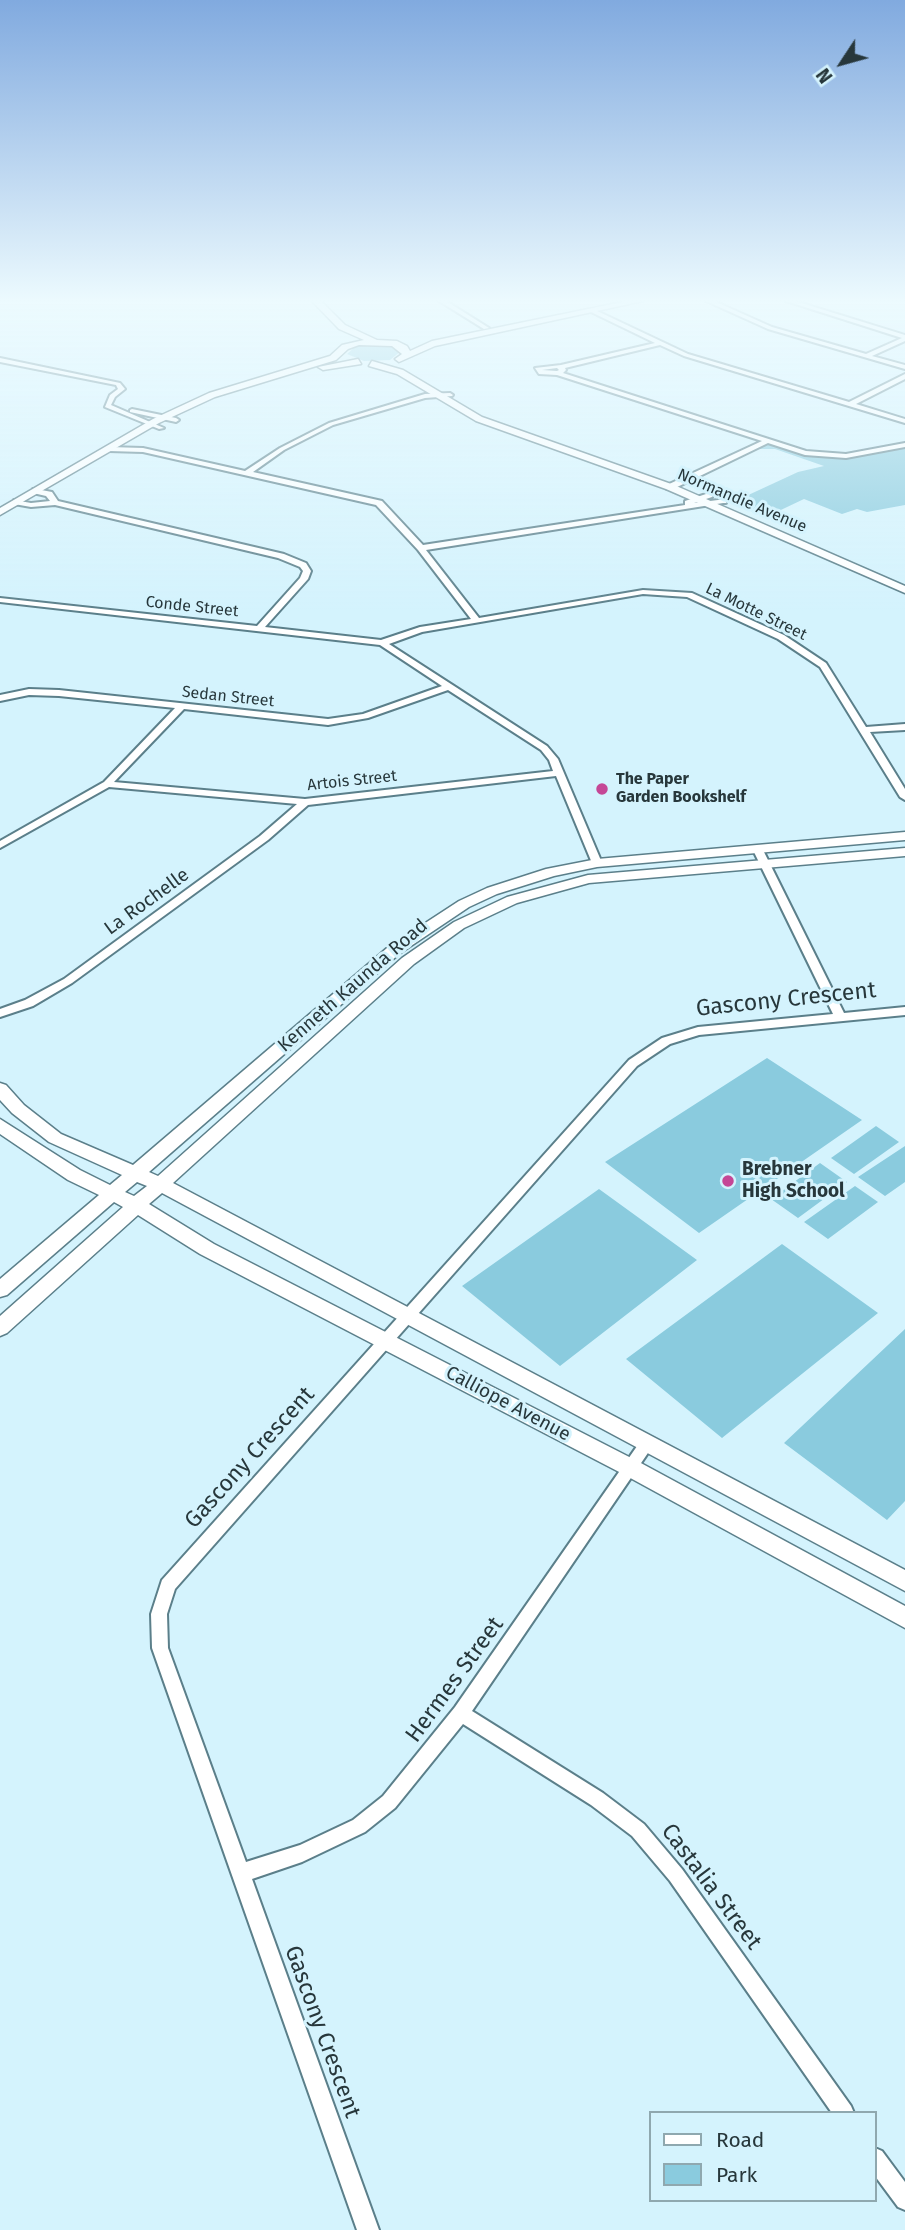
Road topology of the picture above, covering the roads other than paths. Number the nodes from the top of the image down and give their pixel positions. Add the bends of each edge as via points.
1 (109, 405) edge
2 (192, 405) edge
3 (210, 405) edge
4 (400, 405) edge
5 (458, 405) edge
6 (660, 405) edge
7 (849, 405) edge
8 (114, 408) junction
9 (164, 417) junction
10 (176, 419) junction
11 (905, 421) edge
12 (155, 427) junction
13 (124, 440) junction
14 (766, 442) junction
15 (905, 445) edge
16 (139, 446) junction
17 (109, 449) junction
18 (121, 451) junction
19 (247, 473) junction
20 (675, 485) junction
21 (36, 491) junction
22 (52, 499) junction
23 (711, 500) junction
24 (17, 502) junction
25 (31, 505) junction
26 (0, 512) edge
27 (665, 512) junction
28 (0, 523) edge
29 (421, 548) junction
30 (905, 581) edge
31 (905, 590) edge
32 (0, 600) edge
33 (477, 621) junction
34 (258, 629) junction
35 (382, 643) junction
36 (449, 687) junction
37 (0, 698) edge
38 (181, 707) junction
39 (905, 727) edge
40 (865, 730) junction
41 (559, 773) junction
42 (107, 784) junction
43 (905, 797) edge
44 (305, 802) junction
45 (905, 836) edge
46 (0, 845) edge
47 (905, 852) edge
48 (761, 857) junction
49 (597, 863) junction
50 (344, 992) junction
51 (366, 1000) junction
52 (905, 1011) edge
53 (0, 1013) edge
54 (840, 1017) junction
55 (0, 1089) edge
56 (0, 1125) edge
57 (134, 1172) junction
58 (162, 1185) junction
59 (110, 1193) junction
60 (138, 1206) junction
61 (0, 1290) edge
62 (406, 1317) junction
63 (0, 1328) edge
64 (387, 1340) junction
65 (647, 1443) junction
66 (631, 1468) junction
67 (905, 1581) edge
68 (905, 1618) edge
69 (461, 1713) junction
70 (241, 1873) junction
71 (843, 2111) edge
72 (877, 2161) edge
73 (905, 2200) edge
74 (368, 2230) edge

1 - 8 street
2 - 9 street
3 - 10 street
4 - 19 street via 320,429
5 - 20 street, Normandie Avenue via 502,428
6 - 14 street
7 - 11 street
8 - 9 street
8 - 12 street
9 - 10 street
9 - 12 street
10 - 12 street
12 - 13 street
12 - 16 street
13 - 16 street
13 - 17 street
14 - 15 street via 836,456
14 - 20 street
16 - 18 street
16 - 19 street
17 - 18 street
17 - 21 street
18 - 22 street
19 - 29 street via 379,503
20 - 23 street, Normandie Avenue
21 - 22 street
21 - 24 street
22 - 25 street
22 - 34 street via 303,565 307,571 304,579
23 - 27 street
23 - 27 street
23 - 30 street, Normandie Avenue
23 - 31 street, Normandie Avenue
24 - 25 street
24 - 26 street
25 - 28 street
27 - 29 street
29 - 33 street
32 - 34 street, Conde Street
33 - 35 street, La Motte Street via 411,632
33 - 40 street, La Motte Street via 643,592 689,595 781,637 823,665
34 - 35 street, Conde Street
35 - 36 street
36 - 38 street, Sedan Street via 339,721
36 - 41 street via 544,748
37 - 38 street, Sedan Street via 40,692
38 - 42 street
39 - 40 street
40 - 43 street, La Motte Street
41 - 44 street, Artois Street
41 - 49 street
42 - 44 street, Artois Street
42 - 46 street
44 - 53 street, La Rochelle via 264,838 68,981
45 - 48 street, Kenneth Kaunda Road
47 - 48 street, Kenneth Kaunda Road
48 - 49 street, Kenneth Kaunda Road
48 - 51 street, Kenneth Kaunda Road via 608,876 512,900 434,940
48 - 54 street
49 - 50 street, Kenneth Kaunda Road via 551,872 464,904 419,931
50 - 51 street
50 - 57 street, Kenneth Kaunda Road
51 - 58 street, Kenneth Kaunda Road
52 - 54 street, Gascony Crescent
54 - 62 street, Gascony Crescent via 698,1031 650,1050 619,1076
55 - 57 street, Calliope Avenue via 55,1138
56 - 59 street, Calliope Avenue via 48,1159
57 - 58 street, Calliope Avenue
57 - 59 street, Kenneth Kaunda Road
58 - 60 street, Kenneth Kaunda Road
58 - 62 street, Calliope Avenue
59 - 60 street, Calliope Avenue
59 - 61 street, Kenneth Kaunda Road
60 - 63 street, Kenneth Kaunda Road
60 - 64 street, Calliope Avenue via 207,1249
62 - 64 street, Gascony Crescent
62 - 65 street, Calliope Avenue
64 - 66 street, Calliope Avenue
64 - 70 street, Gascony Crescent via 185,1564 162,1599 160,1648
65 - 66 street, Hermes Street
65 - 67 street, Calliope Avenue
66 - 68 street, Calliope Avenue
66 - 69 street, Hermes Street
69 - 70 street, Hermes Street via 411,1778 359,1826 302,1853
69 - 71 street, Castalia Street via 638,1830 676,1875
70 - 74 street, Gascony Crescent
72 - 73 street

